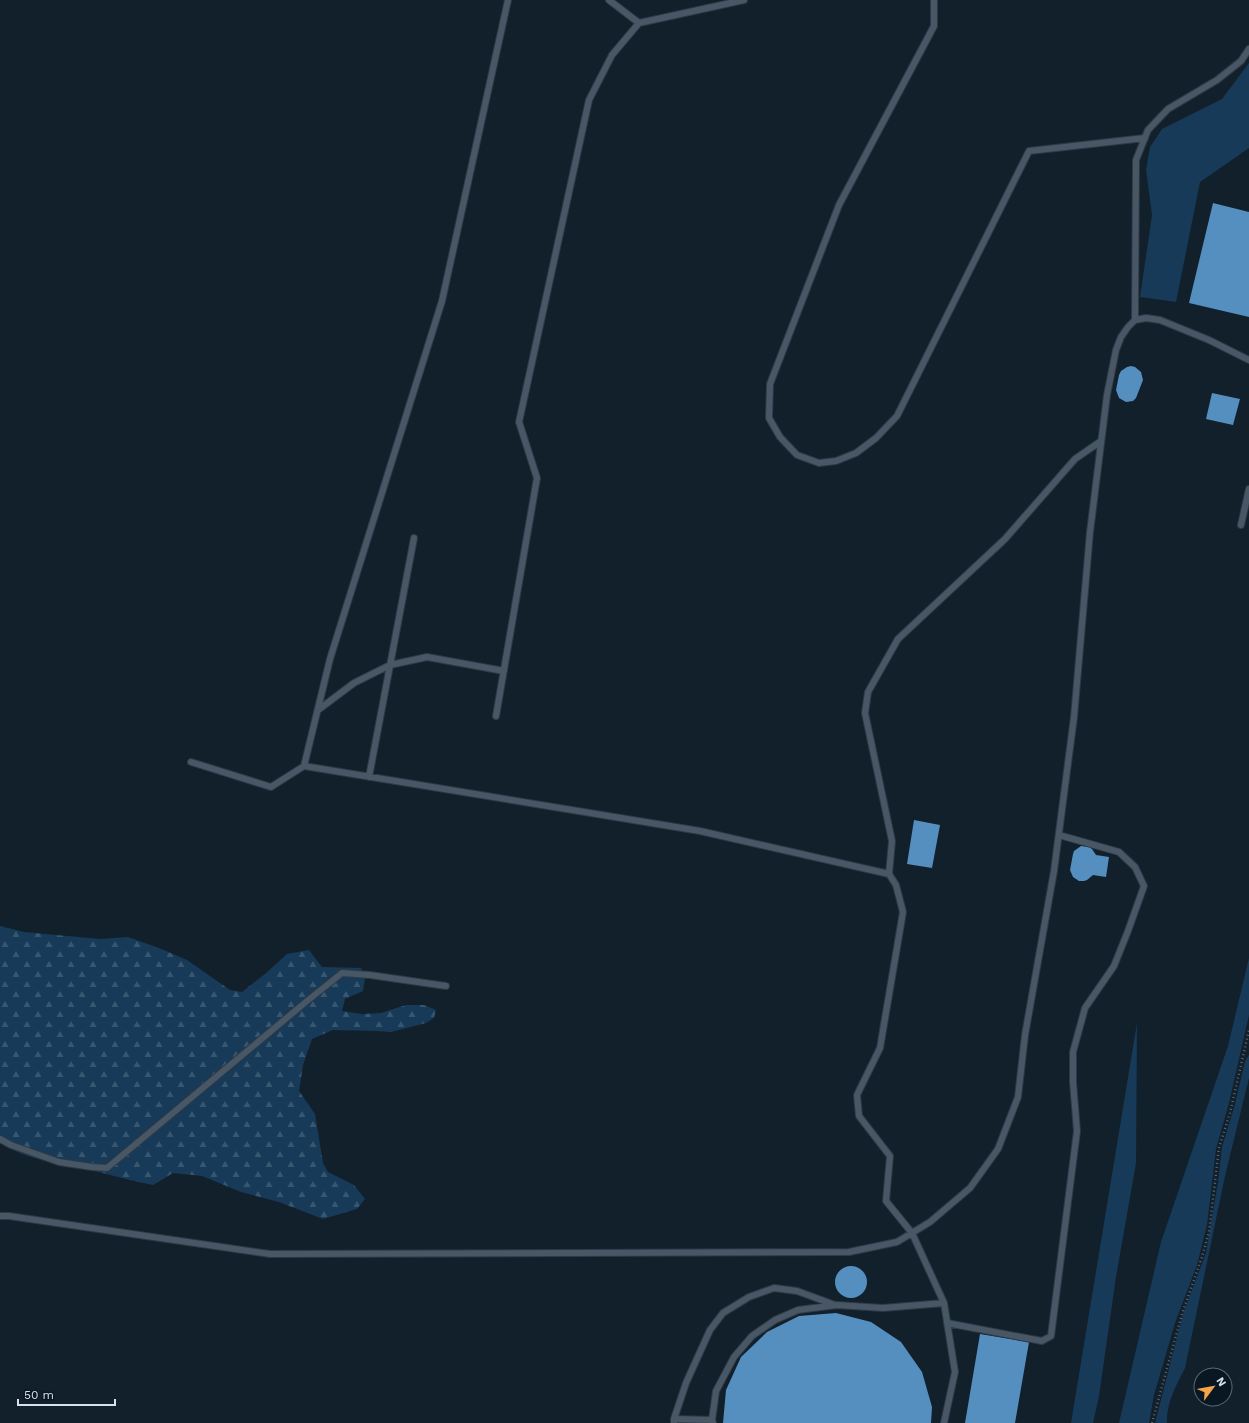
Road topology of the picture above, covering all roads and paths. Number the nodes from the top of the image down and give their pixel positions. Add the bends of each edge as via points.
1 (508, 0) edge
2 (744, 0) edge
3 (934, 0) edge
4 (612, 1) edge
5 (639, 24) junction
6 (1249, 49) edge
7 (1145, 138) junction
8 (1136, 320) junction
9 (1249, 360) edge
10 (1101, 441) junction
11 (1249, 489) edge
12 (1241, 525) dead end
13 (414, 538) dead end
14 (390, 665) junction
15 (504, 671) junction
16 (318, 710) junction
17 (496, 716) dead end
18 (191, 762) dead end
19 (304, 766) junction
20 (369, 777) junction
21 (1058, 835) junction
22 (889, 874) junction
23 (446, 986) dead end
24 (1249, 1030) edge
25 (0, 1139) edge
26 (0, 1216) edge
27 (912, 1233) junction
28 (944, 1303) junction
29 (837, 1305) junction
30 (947, 1323) junction
31 (674, 1421) edge
32 (712, 1421) edge
33 (944, 1423) edge
34 (1152, 1423) edge

1 - 16 lane via 442,301 330,660
2 - 5 lane
3 - 7 lane via 934,26 839,205 770,384 769,418 797,456 819,463 836,461 856,453 876,438 897,416 1029,151
4 - 5 lane
5 - 15 lane via 612,55 589,100 518,422 537,478
6 - 7 lane via 1241,61 1217,80 1168,109 1148,130
7 - 8 lane via 1136,160
8 - 9 lane via 1160,320
8 - 10 lane via 1121,337 1116,350
10 - 21 lane via 1090,532 1074,717
10 - 22 lane via 1075,459 1005,539 898,639 868,692 865,713 892,841
11 - 12 lane
13 - 14 lane
14 - 15 lane via 427,657
14 - 16 lane via 354,683
14 - 20 lane
15 - 17 lane
16 - 19 lane
18 - 19 lane via 271,786
19 - 20 lane
20 - 22 lane via 700,831
21 - 27 lane via 1053,879 1025,1035 1018,1097 998,1149 970,1188 930,1222
21 - 30 lane via 1119,852 1135,866 1144,886 1114,966 1085,1008 1073,1052 1077,1131 1051,1336 1042,1341
22 - 27 lane via 896,885 903,912 880,1048 857,1095 859,1116 890,1156 886,1201
23 - 25 lane via 342,973 107,1168 59,1162
24 - 34 path via 1230,1113 1219,1148 1209,1232 1182,1314
26 - 27 lane via 270,1254 848,1252 898,1242
27 - 28 lane
28 - 29 lane via 883,1308
28 - 30 lane
29 - 31 lane via 797,1291 774,1288 749,1297 723,1313 710,1330 686,1383
29 - 32 lane via 798,1310 775,1320 752,1336 734,1358 716,1391
30 - 33 lane via 955,1372
31 - 32 lane

